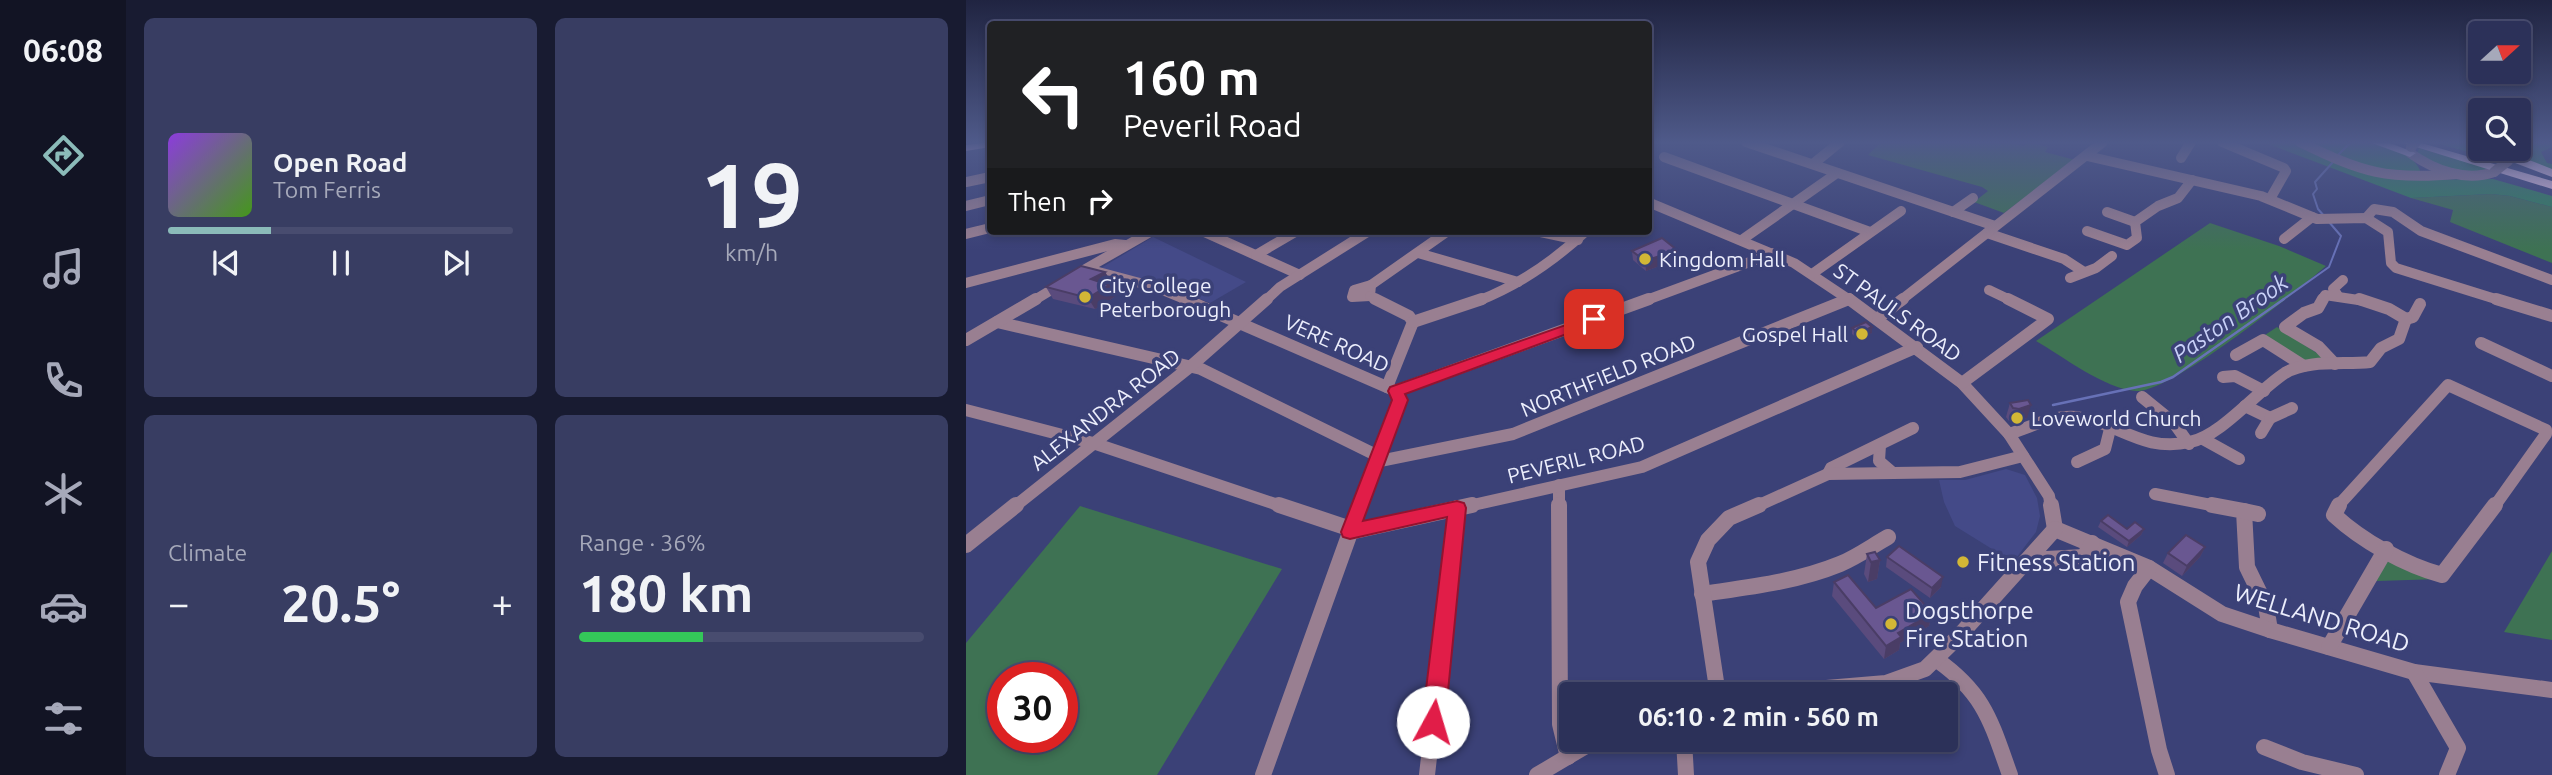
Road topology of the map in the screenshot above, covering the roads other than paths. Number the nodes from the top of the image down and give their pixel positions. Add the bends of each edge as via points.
1 (984, 178) edge
2 (1724, 178) edge
3 (1830, 178) edge
4 (1852, 178) edge
5 (2058, 178) edge
6 (2184, 178) edge
7 (2282, 178) edge
8 (2503, 178) edge
9 (2534, 178) edge
10 (2192, 180) junction
11 (966, 182) edge
12 (2552, 183) edge
13 (2552, 194) edge
14 (1973, 198) dead end
15 (2270, 199) junction
16 (987, 201) edge
17 (1652, 204) edge
18 (1794, 204) junction
19 (966, 206) edge
20 (1901, 211) dead end
21 (1953, 212) junction
22 (2107, 212) dead end
23 (2312, 217) junction
24 (2366, 218) junction
25 (2136, 222) junction
26 (987, 229) edge
27 (1991, 230) junction
28 (2087, 231) dead end
29 (1870, 232) junction
30 (966, 234) edge
31 (1145, 235) edge
32 (1221, 235) edge
33 (1290, 235) edge
34 (1363, 235) edge
35 (1443, 235) edge
36 (1555, 235) edge
37 (1582, 235) edge
38 (1743, 239) junction
39 (2284, 239) dead end
40 (1578, 240) junction
41 (1126, 246) junction
42 (1418, 253) junction
43 (1774, 253) junction
44 (1256, 255) junction
45 (2112, 256) dead end
46 (1092, 271) junction
47 (2084, 272) junction
48 (1812, 274) junction
49 (1300, 275) junction
50 (2070, 278) dead end
51 (2343, 279) dead end
52 (2552, 280) edge
53 (1518, 282) junction
54 (966, 283) edge
55 (1989, 290) dead end
56 (2337, 294) junction
57 (1849, 299) junction
58 (2420, 304) dead end
59 (2552, 316) edge
60 (1878, 318) junction
61 (2406, 318) junction
62 (1240, 321) junction
63 (997, 322) junction
64 (1413, 322) junction
65 (966, 340) edge
66 (2481, 343) dead end
67 (1917, 347) junction
68 (2236, 355) dead end
69 (2335, 364) junction
70 (1191, 366) junction
71 (2304, 366) junction
72 (2552, 376) edge
73 (2223, 377) dead end
74 (1962, 383) junction
75 (1391, 389) junction
76 (2264, 391) junction
77 (2142, 397) dead end
78 (2245, 406) junction
79 (2292, 408) dead end
80 (966, 410) edge
81 (2270, 418) junction
82 (1913, 428) dead end
83 (2110, 429) junction
84 (2261, 433) dead end
85 (2009, 434) junction
86 (2203, 439) junction
87 (1093, 443) junction
88 (2189, 444) junction
89 (1880, 445) junction
90 (2023, 456) junction
91 (1377, 459) junction
92 (2239, 459) dead end
93 (2077, 462) dead end
94 (1894, 473) junction
95 (1828, 474) junction
96 (1559, 485) junction
97 (2155, 494) dead end
98 (1457, 508) junction
99 (2055, 529) junction
100 (1351, 530) junction
101 (1888, 537) dead end
102 (2092, 543) junction
103 (966, 545) edge
104 (2386, 549) junction
105 (2029, 560) junction
106 (2149, 568) junction
107 (1702, 594) junction
108 (2270, 630) junction
109 (2329, 647) junction
110 (1937, 660) junction
111 (2414, 672) junction
112 (1716, 682) edge
113 (1886, 682) edge
114 (2552, 690) edge
115 (2264, 747) dead end
116 (1576, 752) edge
117 (1685, 752) edge
118 (1568, 757) junction
119 (1264, 775) edge
120 (1427, 775) edge
121 (1537, 775) edge
122 (1686, 775) edge
123 (2010, 775) edge
124 (2167, 775) edge
125 (2356, 775) edge
126 (2447, 775) edge

1 - 11 street
2 - 18 street
3 - 18 street
4 - 21 street
5 - 27 street
6 - 10 street
7 - 15 street
8 - 13 highway
9 - 12 highway
10 - 15 street
10 - 25 street via 2178,200 2156,207
14 - 21 street
15 - 23 street
16 - 19 street
17 - 38 street, ST PAULS ROAD
18 - 29 street
18 - 38 street
20 - 29 street
21 - 27 street
22 - 25 street
23 - 24 street
23 - 39 street
24 - 52 street via 2374,209 2393,212 2421,231
24 - 59 street via 2388,232 2396,268
25 - 28 street via 2137,238 2127,245
26 - 30 street
27 - 47 street via 2064,259
27 - 60 street
29 - 48 street
31 - 41 street
32 - 44 street
33 - 44 street
34 - 49 street, ALEXANDRA ROAD
35 - 42 street
36 - 40 street
37 - 40 street
38 - 43 street, ST PAULS ROAD
40 - 53 street
41 - 46 street
41 - 54 street via 1115,244
42 - 53 street
42 - 64 street via 1370,291
43 - 48 street, ST PAULS ROAD
43 - 75 street, VERE ROAD
44 - 49 street
45 - 47 street
46 - 62 street, VERE ROAD via 1155,287
46 - 63 street
47 - 50 street
48 - 57 street, ST PAULS ROAD
49 - 62 street, ALEXANDRA ROAD
51 - 56 street via 2333,289
53 - 64 street via 1457,310
55 - 74 street via 2048,319
56 - 61 street
56 - 69 street via 2325,295 2318,308 2285,327 2319,347
57 - 60 street, ST PAULS ROAD
57 - 91 street, NORTHFIELD ROAD via 1513,433
58 - 61 street via 2413,317
60 - 67 street, ST PAULS ROAD
61 - 69 street via 2399,339 2381,348 2371,362
62 - 70 street, ALEXANDRA ROAD
62 - 75 street, VERE ROAD
63 - 65 street
63 - 70 street
64 - 75 street
66 - 72 street
67 - 74 street, ST PAULS ROAD
67 - 96 street, PEVERIL ROAD via 1642,467
68 - 71 street via 2263,340
69 - 71 street
70 - 87 street, ALEXANDRA ROAD
70 - 91 street via 1275,403
71 - 76 street via 2287,372
73 - 76 street via 2235,376
74 - 85 street, ST PAULS ROAD
75 - 91 street via 1400,400
76 - 78 street
77 - 88 street via 2174,423
78 - 81 street
78 - 86 street
79 - 81 street
80 - 87 street
81 - 84 street
82 - 89 street
83 - 85 street via 2071,416
83 - 88 street via 2167,447
83 - 93 street via 2105,449 2087,453
85 - 90 street, ST PAULS ROAD
86 - 88 street
86 - 92 street
87 - 100 street
87 - 103 street, ALEXANDRA ROAD
89 - 94 street via 1878,460
89 - 95 street via 1831,468
90 - 94 street via 1960,472
90 - 99 street, ST PAULS ROAD via 2049,496
91 - 100 street
94 - 95 street
95 - 107 street via 1729,518 1708,540 1698,562
96 - 98 street, PEVERIL ROAD
96 - 118 street via 1560,724
97 - 108 street via 2251,513 2247,567 2266,606
98 - 100 street, PEVERIL ROAD
98 - 120 street
99 - 102 street, WELLAND ROAD
99 - 105 street
100 - 119 street
101 - 107 street via 1843,563 1811,574
102 - 105 street via 2084,557
102 - 106 street, WELLAND ROAD
104 - 104 street via 2340,522 2335,509 2444,388 2457,387 2546,430 2446,573 2432,574
104 - 109 street
105 - 110 street
106 - 108 street, WELLAND ROAD via 2222,614
106 - 124 street via 2128,602
107 - 112 street
108 - 109 street, WELLAND ROAD
109 - 111 street, WELLAND ROAD
110 - 113 street via 1911,676
110 - 123 street via 1965,680 1983,702
111 - 114 street, WELLAND ROAD
111 - 126 street via 2427,702 2450,727 2458,748
115 - 125 street
116 - 118 street
117 - 122 street
118 - 121 street

